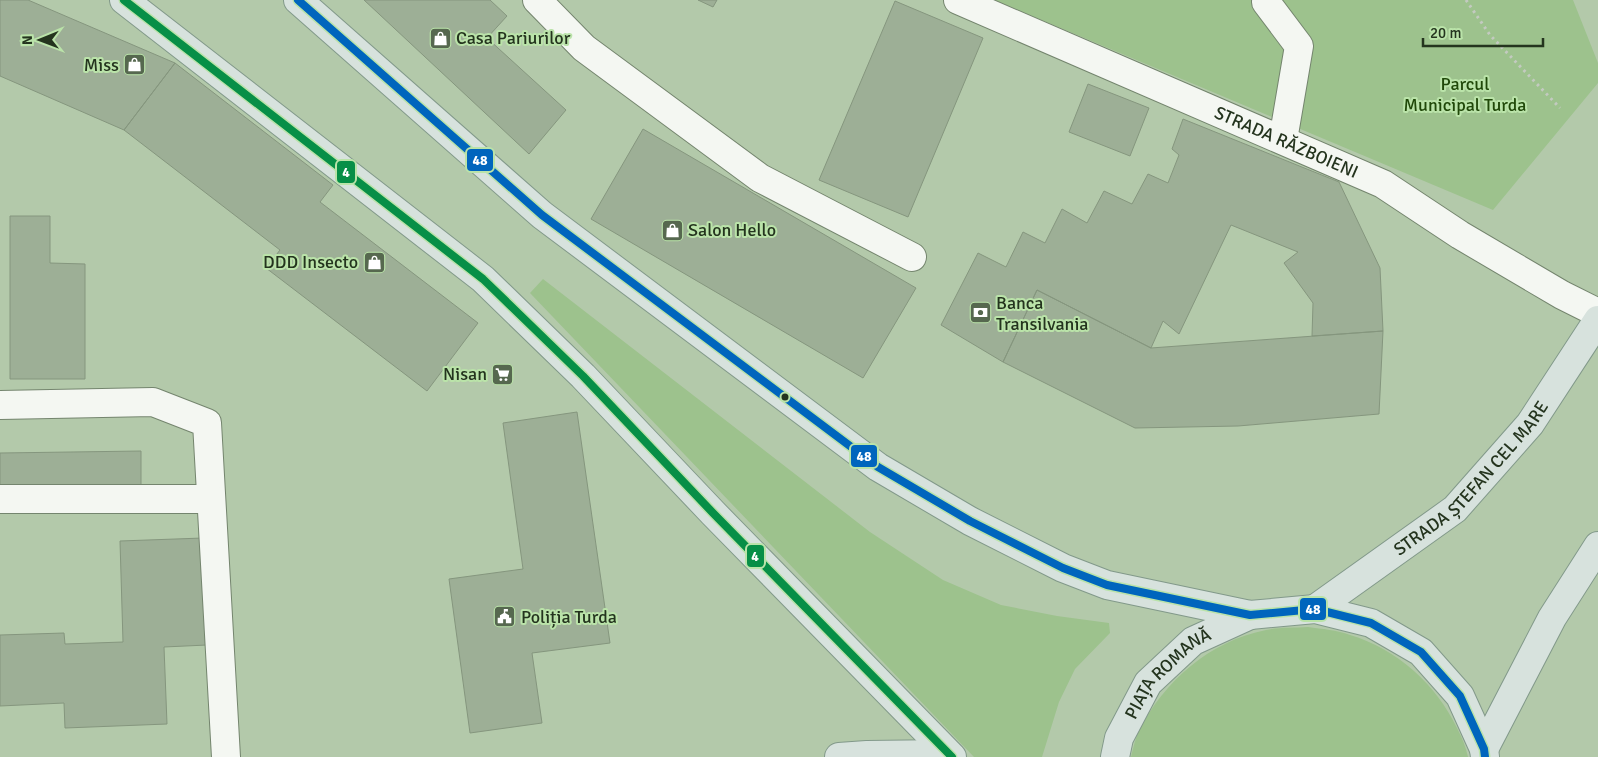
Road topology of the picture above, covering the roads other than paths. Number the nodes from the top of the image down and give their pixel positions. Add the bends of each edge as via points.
1 (124, 0) edge
2 (298, 0) edge
3 (537, 0) edge
4 (958, 0) edge
5 (1266, 2) dead end
6 (1283, 140) junction
7 (912, 257) dead end
8 (1598, 313) edge
9 (1598, 320) edge
10 (0, 405) edge
11 (0, 499) edge
12 (211, 499) junction
13 (1598, 546) edge
14 (1315, 609) junction
15 (1250, 615) junction
16 (1484, 753) edge
17 (948, 756) edge
18 (226, 757) edge
19 (839, 757) edge
20 (1116, 757) edge

1 - 17 main road via 483,279 583,376
2 - 15 main road, PIAȚA ROMANĂ via 542,215 878,468 1063,568 1107,585
3 - 7 street via 584,48 760,178
4 - 6 street, STRADA RĂZBOIENI
5 - 6 street via 1299,46
6 - 8 street, STRADA RĂZBOIENI via 1382,184 1477,245
9 - 14 main road, STRADA ȘTEFAN CEL MARE via 1530,424 1455,509
10 - 12 street via 153,402 207,423
11 - 12 street
12 - 18 street
13 - 16 main road via 1552,618
14 - 15 main road, PIAȚA ROMANĂ
14 - 16 main road, PIAȚA ROMANĂ via 1372,623 1422,652 1460,696
15 - 20 main road, PIAȚA ROMANĂ via 1193,641 1148,683 1119,738
17 - 19 main road

